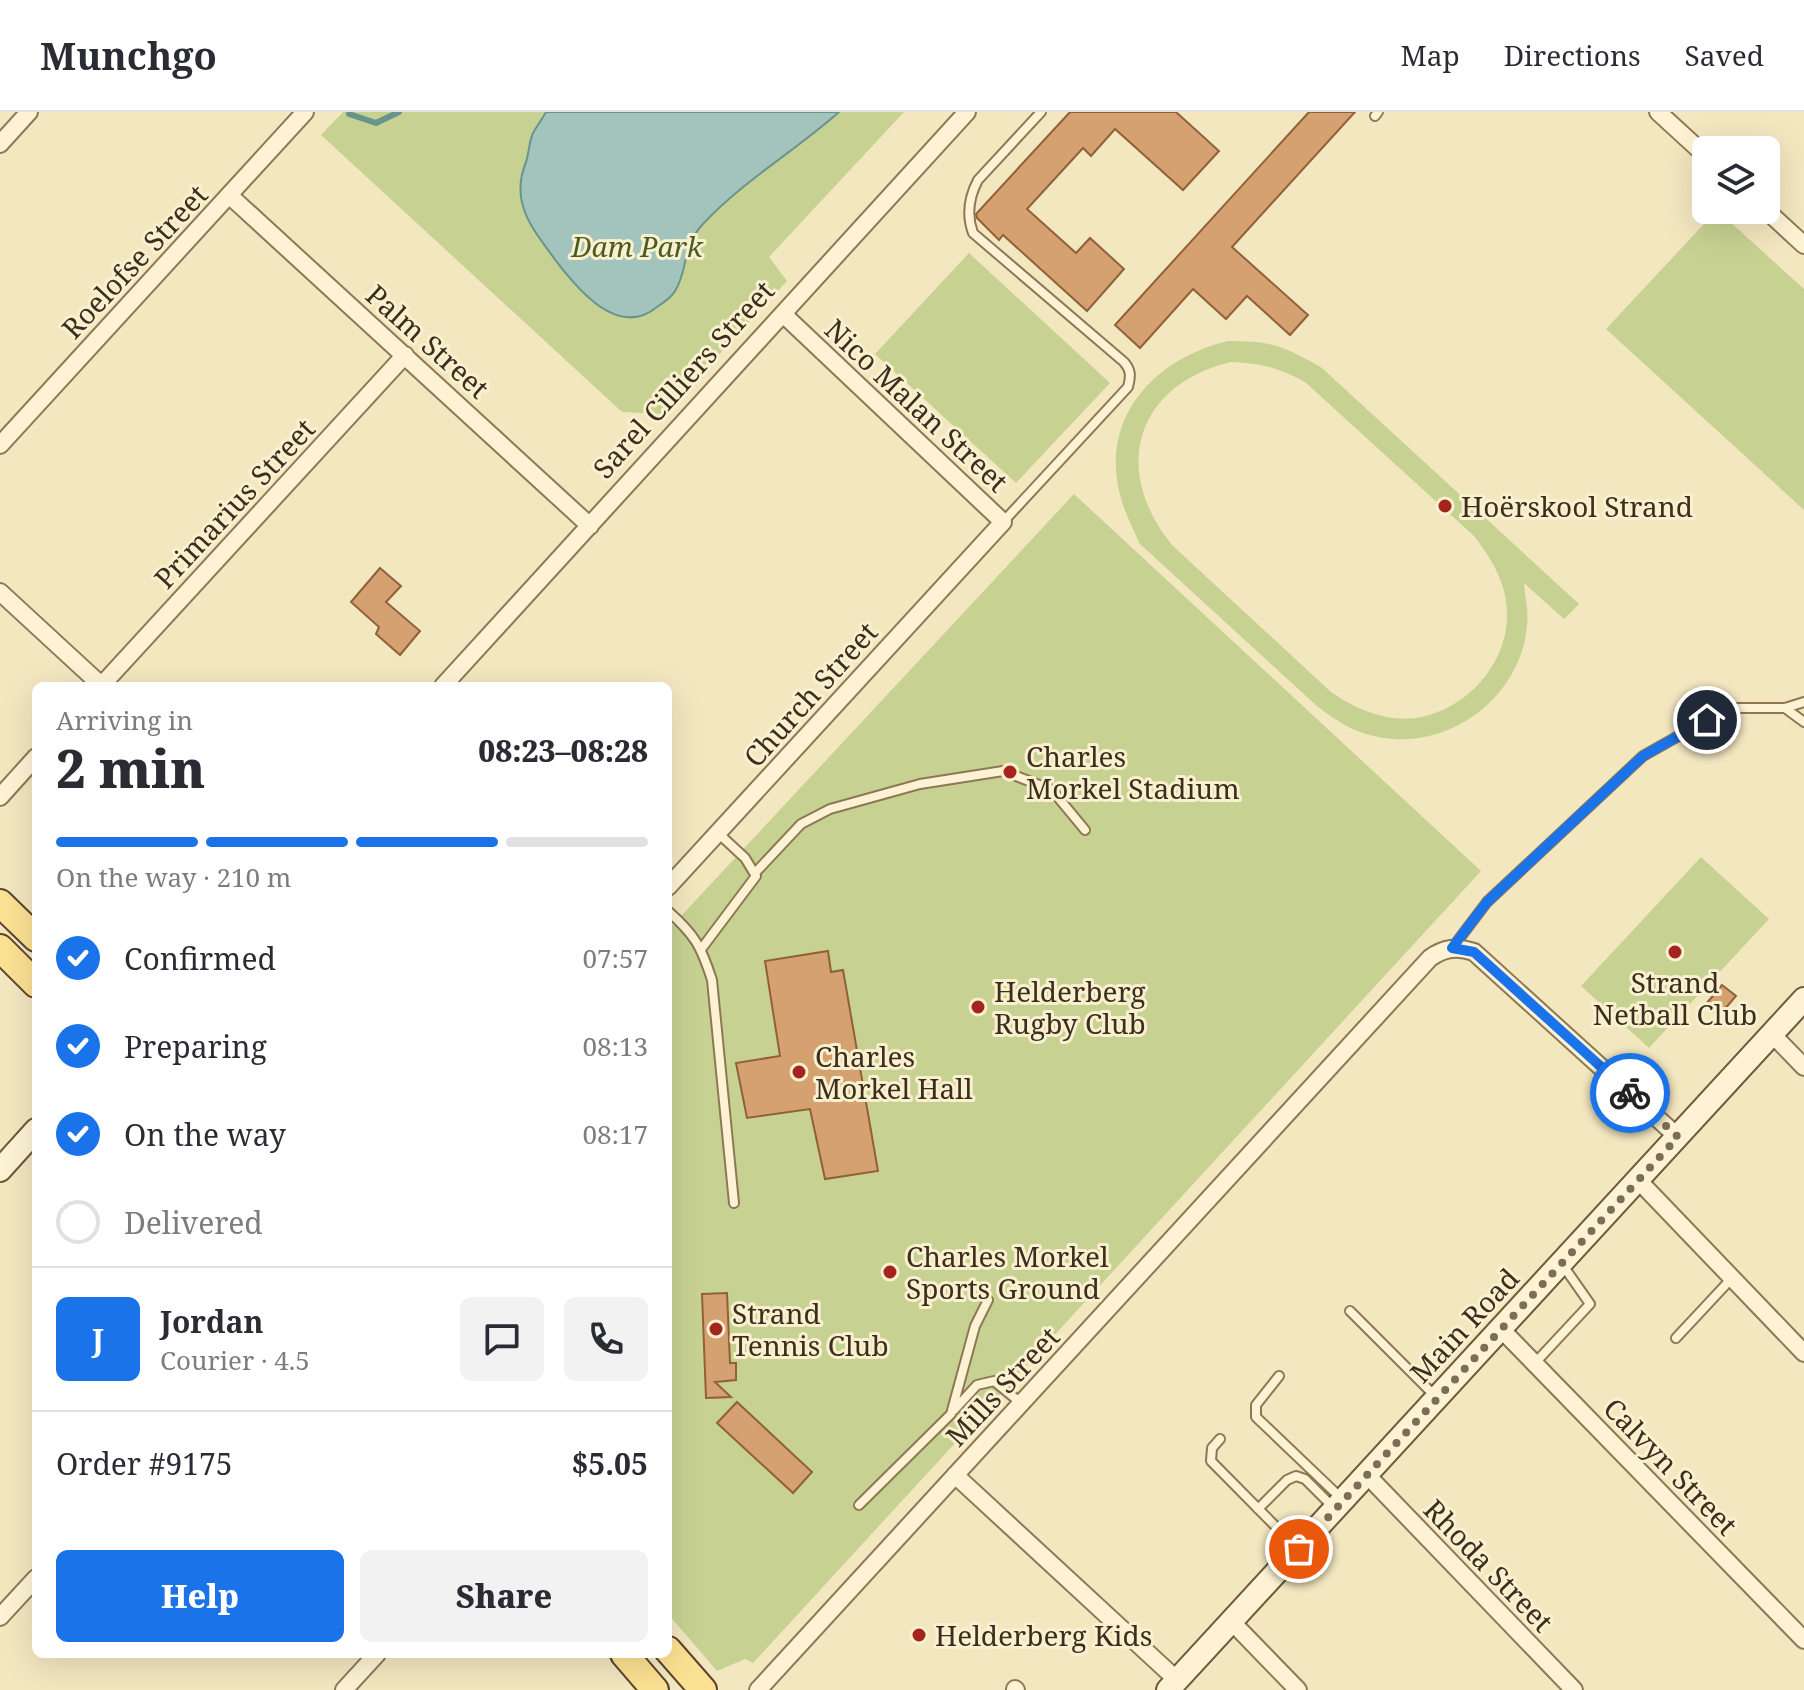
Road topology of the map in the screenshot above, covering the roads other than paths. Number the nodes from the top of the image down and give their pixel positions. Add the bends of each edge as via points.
1 (29, 112) edge
2 (305, 112) edge
3 (967, 112) edge
4 (1041, 112) edge
5 (1665, 114) edge
6 (1692, 142) edge
7 (0, 144) edge
8 (229, 195) junction
9 (1780, 223) edge
10 (1804, 245) edge
11 (783, 314) junction
12 (405, 355) junction
13 (0, 445) edge
14 (1003, 522) junction
15 (590, 526) junction
16 (990, 535) joint
17 (0, 592) edge
18 (98, 682) edge
19 (106, 682) edge
20 (447, 682) edge
21 (1804, 702) edge
22 (1785, 708) junction
23 (1804, 722) edge
24 (32, 761) edge
25 (0, 797) edge
26 (1085, 830) dead end
27 (718, 833) junction
28 (755, 873) junction
29 (672, 883) edge
30 (0, 903) edge
31 (672, 915) edge
32 (32, 934) edge
33 (702, 948) junction
34 (1452, 948) junction
35 (2, 954) edge
36 (32, 980) edge
37 (1804, 999) edge
38 (1772, 1034) junction
39 (1804, 1067) edge
40 (32, 1134) edge
41 (1678, 1137) junction
42 (0, 1170) edge
43 (1638, 1180) junction
44 (734, 1203) dead end
45 (1561, 1263) junction
46 (1732, 1278) junction
47 (988, 1300) dead end
48 (1350, 1311) dead end
49 (1501, 1329) junction
50 (1676, 1338) dead end
51 (1804, 1353) edge
52 (1535, 1363) junction
53 (1279, 1376) dead end
54 (1437, 1399) junction
55 (1021, 1403) junction
56 (951, 1414) junction
57 (1220, 1439) dead end
58 (955, 1475) junction
59 (1367, 1475) junction
60 (859, 1505) dead end
61 (1339, 1505) junction
62 (1258, 1509) junction
63 (1299, 1549) junction
64 (32, 1582) edge
65 (0, 1617) edge
66 (1232, 1622) junction
67 (1804, 1640) edge
68 (672, 1655) edge
69 (373, 1658) edge
70 (627, 1658) edge
71 (1173, 1685) edge
72 (344, 1690) edge
73 (655, 1690) edge
74 (703, 1690) edge
75 (758, 1690) edge
76 (1298, 1690) edge
77 (1574, 1690) edge

1 - 7 street
2 - 8 street, Roelofse Street
3 - 11 street, Sarel Cilliers Street
4 - 14 lane via 978,180 971,193 969,224 973,233 1124,362 1130,377 1128,387
5 - 6 street
8 - 12 street, Palm Street
8 - 13 street, Roelofse Street
9 - 10 street
11 - 14 street, Nico Malan Street
11 - 15 street, Sarel Cilliers Street
12 - 15 street, Palm Street
12 - 19 street, Primarius Street
14 - 16 street, Nico Malan Street
15 - 20 street, Sarel Cilliers Street
16 - 27 street, Church Street
17 - 18 street
21 - 22 lane
22 - 23 lane
22 - 34 lane via 1728,708 1643,756 1487,902
24 - 25 street
26 - 28 lane via 1052,790 1003,771 920,784 830,809 801,824
27 - 28 lane
27 - 29 street, Church Street
28 - 33 lane
30 - 32 main road
31 - 33 lane
33 - 44 lane via 712,980
34 - 41 street via 1474,952
34 - 55 street, Mills Street via 1430,958
35 - 36 main road
37 - 38 main road, Main Road
38 - 39 street
38 - 41 main road, Main Road
40 - 42 main road
41 - 43 main road, Main Road
43 - 45 main road, Main Road
43 - 46 street
45 - 49 main road, Main Road
45 - 52 lane via 1590,1304
46 - 50 lane
46 - 51 street
47 - 56 lane via 975,1326
48 - 54 lane
49 - 52 street, Calvyn Street
49 - 54 main road, Main Road
52 - 67 street, Calvyn Street
53 - 61 lane via 1256,1405 1256,1417
54 - 59 main road, Main Road
55 - 56 lane via 994,1381 977,1385
55 - 58 street, Mills Street
56 - 60 lane
57 - 62 lane via 1211,1461
58 - 71 street
58 - 75 street, Mills Street
59 - 61 main road, Main Road
59 - 77 street, Rhoda Street
61 - 62 lane via 1296,1476
61 - 63 main road, Main Road
62 - 63 lane
63 - 66 main road, Main Road
64 - 65 street
66 - 71 main road, Main Road
66 - 76 street
68 - 74 main road
69 - 72 street
70 - 73 main road

